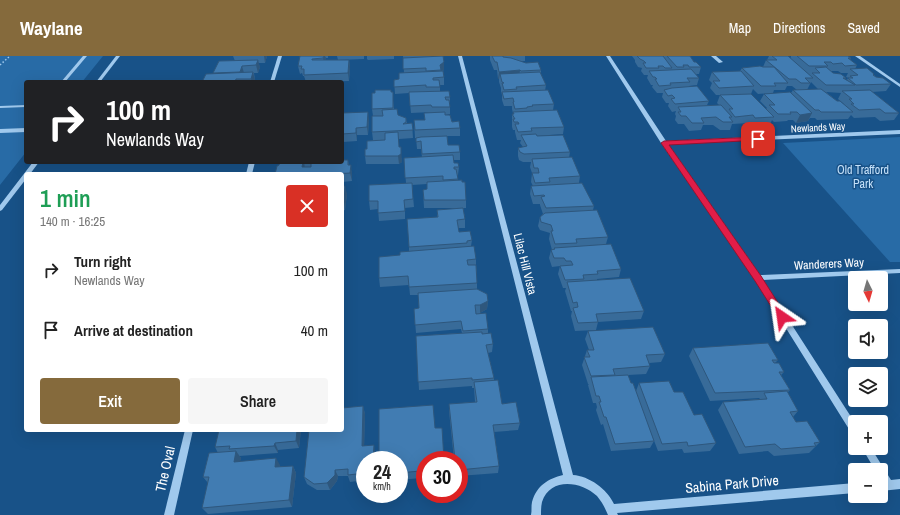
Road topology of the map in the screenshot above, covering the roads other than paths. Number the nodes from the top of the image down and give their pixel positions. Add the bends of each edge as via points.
1 (85, 56) edge
2 (118, 56) edge
3 (280, 56) edge
4 (460, 56) edge
5 (608, 56) edge
6 (713, 56) edge
7 (857, 56) edge
8 (721, 62) dead end
9 (65, 80) edge
10 (100, 80) edge
11 (273, 80) edge
12 (900, 86) edge
13 (24, 106) edge
14 (0, 107) edge
15 (24, 130) edge
16 (0, 131) edge
17 (900, 132) edge
18 (664, 143) junction
19 (34, 164) edge
20 (28, 172) edge
21 (24, 177) edge
22 (0, 209) edge
23 (900, 271) edge
24 (758, 278) junction
25 (848, 420) edge
26 (189, 432) edge
27 (569, 478) junction
28 (900, 484) edge
29 (888, 485) edge
30 (848, 489) edge
31 (613, 512) edge
32 (169, 515) edge
33 (536, 515) edge

1 - 9 street
2 - 10 street
3 - 11 street
4 - 27 street, Lilac Hill Vista
5 - 18 street
6 - 8 street
7 - 12 street
13 - 14 street
15 - 16 street
17 - 18 street, Newlands Way
18 - 24 street
19 - 20 street
21 - 22 street
23 - 24 street, Wanderers Way
24 - 25 street
26 - 32 street, The Oval
27 - 31 street via 582,480 595,487 605,497
27 - 33 street via 552,483 543,491 537,502
28 - 29 street
30 - 31 street, Sabina Park Drive

